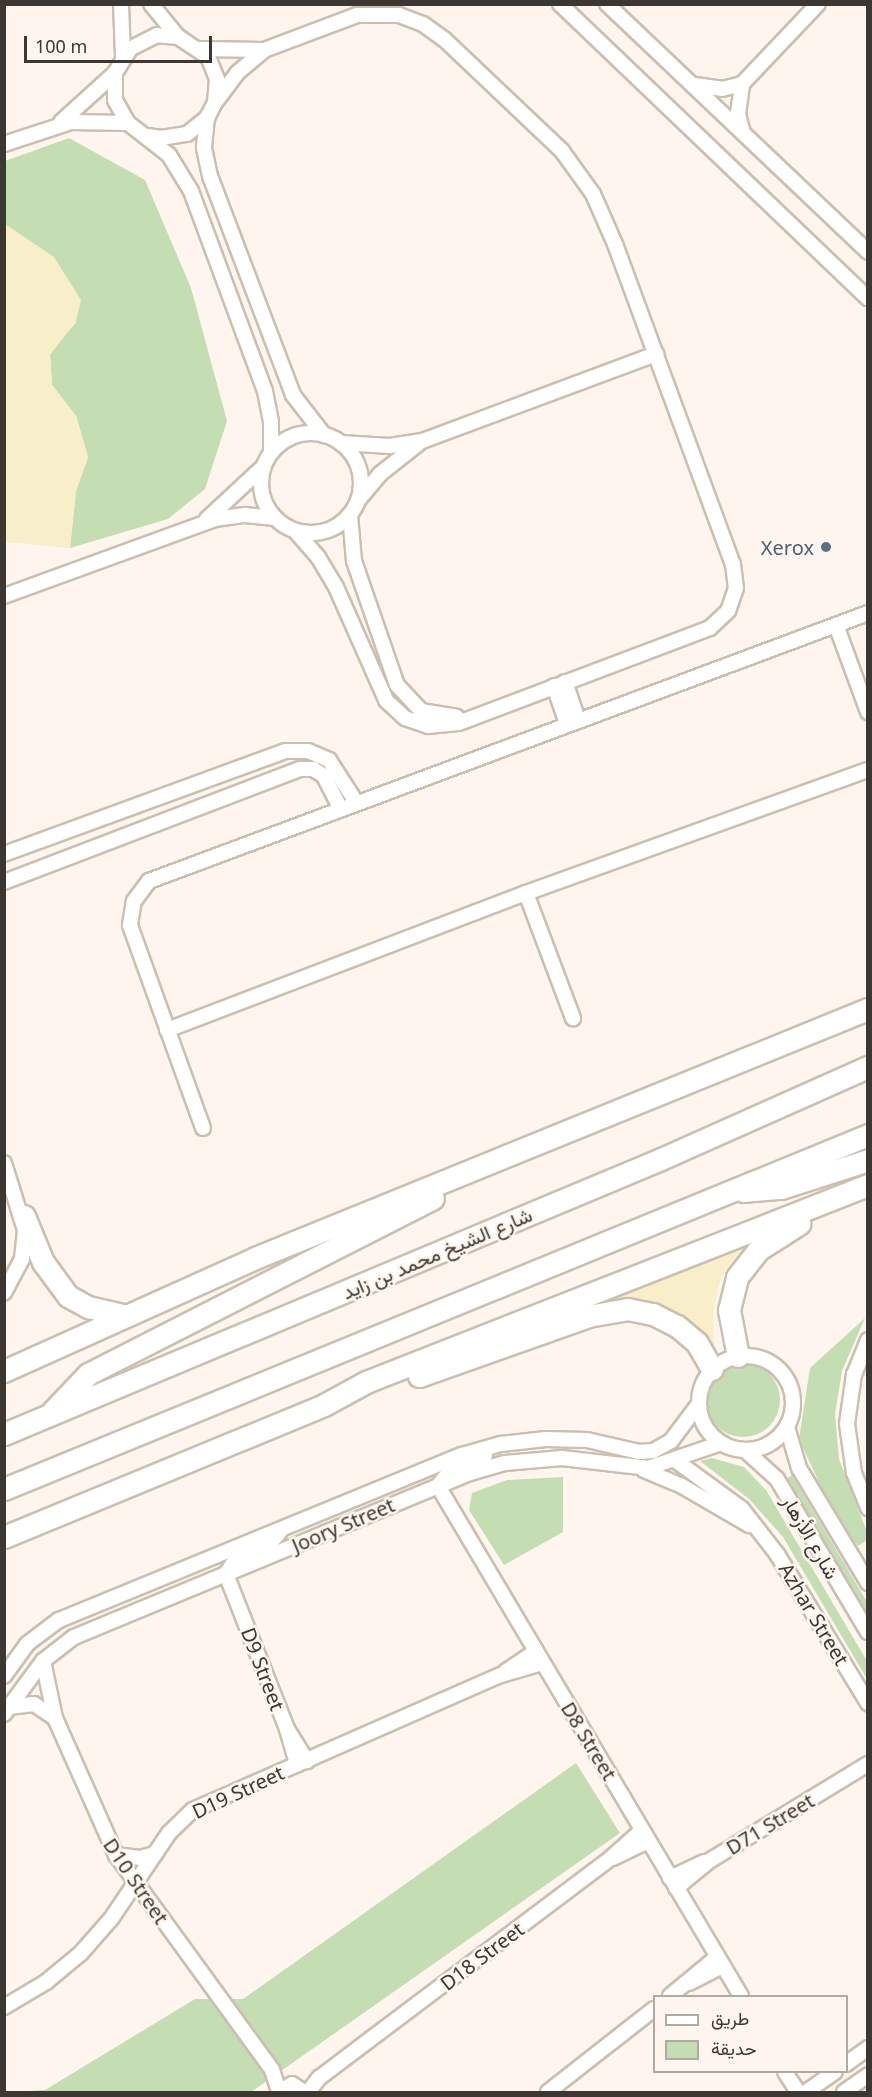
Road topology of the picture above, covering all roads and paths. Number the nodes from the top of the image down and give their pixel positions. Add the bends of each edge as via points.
1 (121, 4) edge
2 (151, 4) edge
3 (560, 4) edge
4 (608, 4) edge
5 (618, 4) edge
6 (818, 4) edge
7 (622, 19) junction
8 (178, 36) junction
9 (201, 49) junction
10 (264, 50) junction
11 (123, 57) junction
12 (115, 73) junction
13 (691, 83) junction
14 (742, 84) junction
15 (215, 102) junction
16 (207, 118) junction
17 (128, 123) junction
18 (57, 125) junction
19 (743, 133) junction
20 (148, 136) junction
21 (4, 144) edge
22 (867, 252) edge
23 (867, 298) edge
24 (656, 354) junction
25 (324, 435) junction
26 (422, 441) junction
27 (340, 443) junction
28 (271, 452) junction
29 (264, 466) junction
30 (358, 501) junction
31 (350, 515) junction
32 (275, 518) junction
33 (201, 524) junction
34 (295, 531) junction
35 (4, 596) edge
36 (867, 613) edge
37 (836, 625) junction
38 (560, 684) junction
39 (867, 712) edge
40 (471, 716) junction
41 (573, 722) junction
42 (867, 770) edge
43 (356, 802) junction
44 (340, 808) junction
45 (4, 854) edge
46 (4, 882) edge
47 (526, 893) junction
48 (867, 1009) edge
49 (573, 1018) dead end
50 (167, 1030) junction
51 (867, 1067) edge
52 (203, 1128) dead end
53 (867, 1135) edge
54 (867, 1160) edge
55 (4, 1163) edge
56 (464, 1173) junction
57 (867, 1187) edge
58 (730, 1191) junction
59 (24, 1216) junction
60 (4, 1293) edge
61 (126, 1316) junction
62 (867, 1340) edge
63 (738, 1356) junction
64 (712, 1370) junction
65 (4, 1371) edge
66 (698, 1405) junction
67 (324, 1406) junction
68 (48, 1416) junction
69 (787, 1426) junction
70 (4, 1434) edge
71 (600, 1442) junction
72 (722, 1443) junction
73 (501, 1444) junction
74 (745, 1450) junction
75 (597, 1460) junction
76 (675, 1460) junction
77 (639, 1469) junction
78 (438, 1486) junction
79 (4, 1489) edge
80 (867, 1508) edge
81 (282, 1528) junction
82 (756, 1529) junction
83 (4, 1537) edge
84 (853, 1560) junction
85 (867, 1563) edge
86 (226, 1574) junction
87 (867, 1583) edge
88 (867, 1632) edge
89 (539, 1657) junction
90 (43, 1661) junction
91 (4, 1676) edge
92 (867, 1703) edge
93 (7, 1710) edge
94 (55, 1718) junction
95 (302, 1763) junction
96 (866, 1766) edge
97 (645, 1836) junction
98 (156, 1854) junction
99 (116, 1855) junction
100 (673, 1883) junction
101 (135, 1884) junction
102 (720, 1962) junction
103 (671, 1995) edge
104 (740, 1995) edge
105 (4, 2007) edge
106 (653, 2010) edge
107 (867, 2048) edge
108 (848, 2062) edge
109 (272, 2070) junction
110 (787, 2073) edge
111 (834, 2073) edge
112 (867, 2075) edge
113 (300, 2089) edge
114 (280, 2092) edge
115 (548, 2092) edge
116 (798, 2092) edge
117 (806, 2092) edge
118 (844, 2092) edge

1 - 11 street
2 - 8 street
3 - 23 street
4 - 7 street
5 - 7 street
6 - 14 street
7 - 13 street
8 - 9 street
8 - 11 street via 147,38
9 - 10 street
9 - 15 street via 214,68
10 - 15 street via 237,73
10 - 24 street via 366,14 399,15 434,31 562,151 584,179 608,226
11 - 12 street
12 - 17 street via 115,100
12 - 18 street
13 - 14 street via 722,89
13 - 19 street
14 - 19 street via 738,114
15 - 16 street
16 - 20 street via 186,134 168,138
16 - 25 street via 204,148 210,177 293,395
17 - 18 street via 93,120
17 - 20 street
18 - 21 street
19 - 22 street
20 - 28 street via 169,155 191,191 265,391
24 - 26 street
24 - 38 street via 733,564 733,600 728,611 710,628
25 - 27 street
25 - 28 street via 301,434
26 - 27 street via 390,446
26 - 30 street via 380,474
27 - 30 street via 357,463 361,482
28 - 29 street
29 - 32 street via 261,488
29 - 33 street via 235,497
30 - 31 street
31 - 34 street via 319,533
31 - 40 street via 354,561 400,690 409,702 428,714
32 - 33 street via 245,515
32 - 34 street
33 - 35 street
34 - 40 street via 327,572 381,693 391,707 405,718 428,726 451,725
36 - 37 street
37 - 39 street
37 - 41 street
38 - 40 street
38 - 41 street
41 - 43 street
42 - 47 street
43 - 44 street
43 - 45 street via 329,760 308,751 286,751
44 - 46 street via 324,776 313,769 300,769
44 - 50 street via 172,870 140,890 130,913 130,925
47 - 49 street
47 - 50 street
48 - 56 highway
50 - 52 street
51 - 68 highway, شارع الشيخ محمد بن زايد via 650,1163
53 - 58 highway
54 - 58 highway via 781,1188
55 - 59 street
56 - 61 highway via 255,1258
56 - 68 highway via 428,1202 88,1374
57 - 63 highway via 771,1239 746,1262 734,1285 729,1310
57 - 67 highway via 366,1382
58 - 79 highway
59 - 60 street via 22,1259
59 - 61 highway via 43,1262 68,1296 88,1307
61 - 65 highway
62 - 80 street via 854,1374 847,1424 854,1473
63 - 64 street
63 - 69 street, شارع الأزهار via 760,1357 784,1374 793,1394
64 - 66 street via 701,1386
64 - 67 highway via 697,1344 677,1326 654,1314 614,1309 372,1394
66 - 71 street, Joory Street via 678,1432 659,1448 639,1452
66 - 72 street via 705,1427
67 - 83 highway
68 - 70 highway, شارع الشيخ محمد بن زايد
69 - 74 street via 769,1444
69 - 84 street, شارع الأزهار via 799,1468
71 - 73 street, Joory Street via 546,1439
71 - 75 street
72 - 74 street, شارع الأزهار
72 - 76 street, Joory Street
73 - 78 street via 450,1471
73 - 81 street, Joory Street via 462,1455
74 - 88 street, شارع الأزهار via 777,1479
75 - 77 street, Joory Street
75 - 78 street, Joory Street via 523,1461 488,1468
76 - 77 street, Joory Street
76 - 82 street, Azhar Street via 733,1501
77 - 82 street, Azhar Street via 682,1486
78 - 86 street, Joory Street
78 - 89 street, D8 Street
81 - 86 street via 270,1543 236,1559
81 - 91 street, Joory Street via 59,1620 27,1644
82 - 92 street, Azhar Street via 796,1580
84 - 85 street
84 - 87 street, شارع الأزهار
86 - 90 street, Joory Street via 74,1637
86 - 95 street, D9 Street
89 - 95 street, D19 Street
89 - 97 street, D8 Street
90 - 93 street, Joory Street
90 - 94 street, D10 Street
93 - 94 street via 34,1704
94 - 99 street, D10 Street
95 - 98 street, D19 Street via 193,1810 177,1824
96 - 100 street, D71 Street
97 - 100 street, D8 Street
97 - 113 street, D18 Street
98 - 99 street via 132,1858
98 - 101 street, D19 Street
99 - 101 street, D10 Street
100 - 102 street, D8 Street
101 - 105 street, D19 Street via 81,1953 46,1982
101 - 109 street, D10 Street
102 - 103 street
102 - 104 street, D8 Street
106 - 115 street
107 - 108 street
109 - 113 street, D10 Street
109 - 114 street, D10 Street
110 - 116 street
111 - 117 street
112 - 118 street
113 - 114 street, D18 Street

